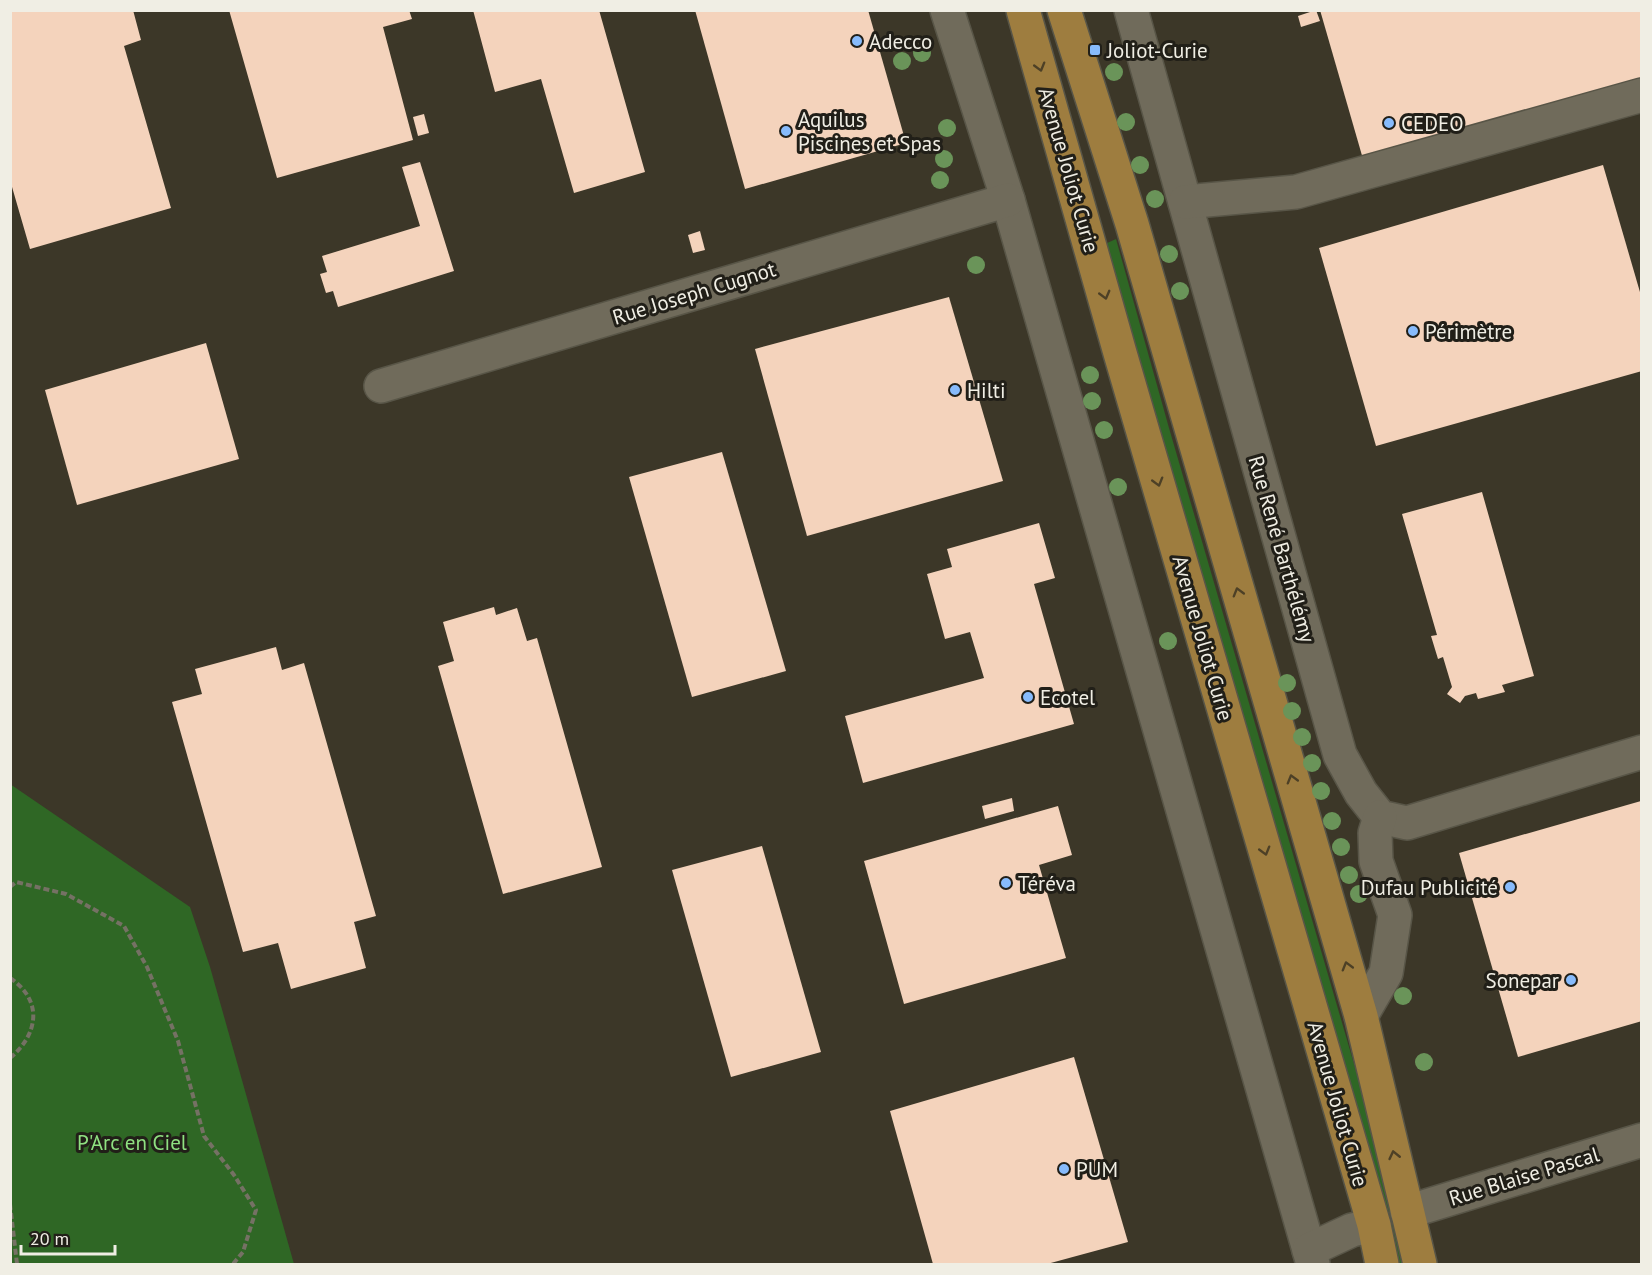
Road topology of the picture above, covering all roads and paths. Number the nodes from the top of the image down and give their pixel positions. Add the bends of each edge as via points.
1 (947, 10) edge
2 (1023, 10) edge
3 (1064, 10) edge
4 (1131, 10) edge
5 (1641, 95) edge
6 (1008, 200) junction
7 (1185, 202) junction
8 (381, 386) dead end
9 (1641, 752) edge
10 (1380, 816) junction
11 (10, 887) edge
12 (10, 978) edge
13 (1361, 1016) junction
14 (10, 1058) edge
15 (1641, 1140) edge
16 (10, 1204) edge
17 (1407, 1212) junction
18 (1374, 1225) junction
19 (1311, 1257) edge
20 (17, 1264) edge
21 (233, 1264) edge
22 (1382, 1264) edge
23 (1420, 1264) edge

1 - 6 street
2 -> 18 main road, Avenue Joliot Curie
13 -> 3 main road, Avenue Joliot Curie via 1132,224
4 - 7 street, Rue René Barthélémy
5 - 7 street via 1296,192
6 - 8 street, Rue Joseph Cugnot
6 - 19 street
7 - 10 street, Rue René Barthélémy via 1340,755 1361,794
9 - 10 street via 1407,823
10 - 13 street via 1375,833 1376,861 1395,915 1386,973
11 - 21 path via 16,882 66,894 124,926 147,967 178,1041 204,1136 255,1210 243,1252
12 - 14 path via 24,988 34,1018 31,1034
17 -> 13 main road, Avenue Joliot Curie
15 - 17 street, Rue Blaise Pascal
16 - 20 path
17 - 23 main road, Avenue Joliot Curie
18 - 19 street via 1352,1230
18 - 22 main road, Avenue Joliot Curie

